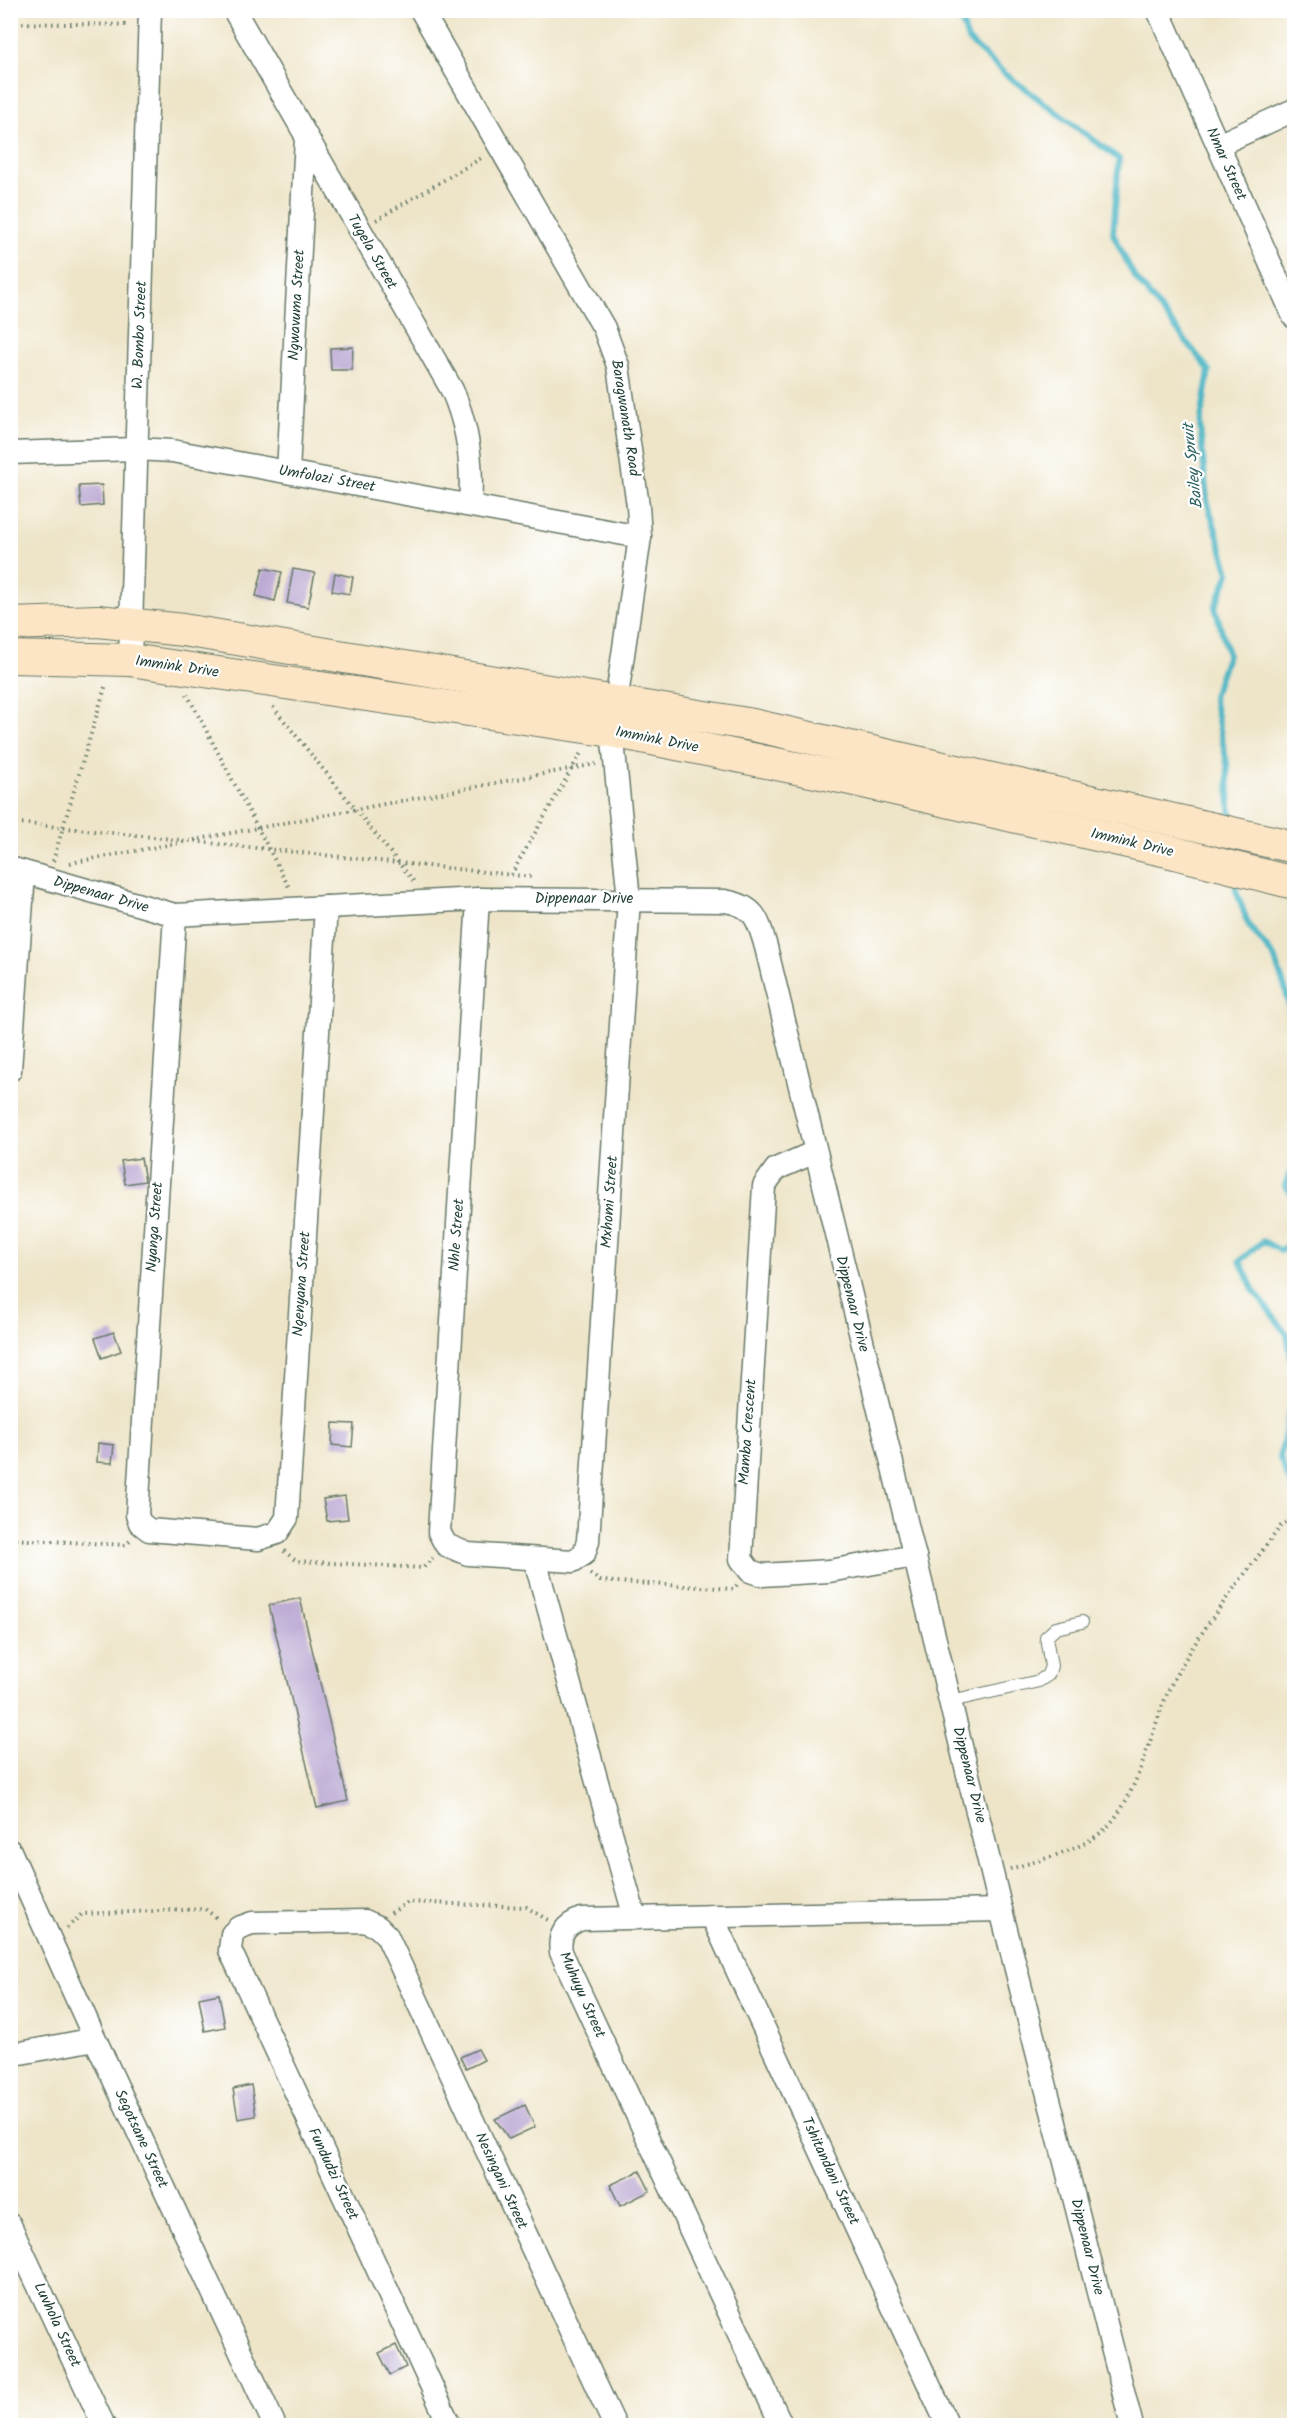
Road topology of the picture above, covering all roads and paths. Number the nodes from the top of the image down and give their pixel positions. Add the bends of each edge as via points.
1 (234, 10) edge
2 (422, 10) edge
3 (1158, 10) edge
4 (150, 18) edge
5 (10, 23) edge
6 (1294, 110) edge
7 (306, 138) junction
8 (1218, 145) junction
9 (500, 146) junction
10 (360, 230) junction
11 (1294, 317) edge
12 (136, 449) junction
13 (10, 453) edge
14 (288, 472) junction
15 (470, 505) junction
16 (640, 537) junction
17 (10, 624) edge
18 (131, 624) junction
19 (10, 657) edge
20 (122, 659) junction
21 (172, 666) junction
22 (265, 680) junction
23 (614, 716) junction
24 (584, 748) dead end
25 (603, 762) dead end
26 (572, 768) junction
27 (355, 809) junction
28 (10, 822) edge
29 (63, 828) junction
30 (258, 828) junction
31 (188, 841) junction
32 (1294, 847) edge
33 (269, 849) junction
34 (399, 863) junction
35 (17, 870) edge
36 (511, 875) junction
37 (534, 877) dead end
38 (1294, 883) edge
39 (628, 898) junction
40 (488, 899) junction
41 (420, 902) junction
42 (326, 907) junction
43 (300, 908) junction
44 (175, 915) junction
45 (10, 1070) edge
46 (815, 1152) junction
47 (1293, 1518) edge
48 (149, 1529) junction
49 (266, 1538) junction
50 (10, 1539) edge
51 (446, 1545) junction
52 (915, 1556) junction
53 (535, 1560) junction
54 (573, 1561) junction
55 (750, 1571) junction
56 (1082, 1622) dead end
57 (951, 1701) junction
58 (10, 1851) edge
59 (992, 1874) junction
60 (1001, 1910) junction
61 (712, 1916) junction
62 (636, 1918) junction
63 (239, 1929) junction
64 (380, 1930) junction
65 (564, 1931) junction
66 (52, 1944) junction
67 (94, 2039) junction
68 (10, 2055) edge
69 (10, 2225) edge
70 (104, 2426) edge
71 (275, 2426) edge
72 (450, 2426) edge
73 (615, 2426) edge
74 (782, 2426) edge
75 (948, 2426) edge
76 (1132, 2426) edge

1 - 7 street, Tugela Street
2 - 9 street, Baragwanath Road
3 - 8 street, Nmar Street
4 - 5 path
4 - 12 street, W. Bombo Street
6 - 8 street
7 - 10 street, Tugela Street
7 - 14 street, Ngwavuma Street
8 - 11 street, Nmar Street
9 - 10 path
9 - 16 street, Baragwanath Road via 614,351 630,442
10 - 15 street, Tugela Street via 459,406 469,450
12 - 13 street, Umfolozi Street
12 - 14 street, Umfolozi Street
12 - 18 street, W. Bombo Street
14 - 15 street, Umfolozi Street
15 - 16 street, Umfolozi Street
16 - 23 street, Baragwanath Road
17 - 18 main road, Immink Drive
18 - 20 street, W. Bombo Street
18 - 23 main road, Immink Drive via 275,644
19 - 20 main road, Immink Drive
20 - 21 main road, Immink Drive
20 - 29 path
21 - 22 main road, Immink Drive
21 - 30 path
22 - 23 main road, Immink Drive
22 - 27 path via 264,696
23 - 32 main road, Immink Drive via 753,725
23 - 38 main road, Immink Drive via 841,777
23 - 39 street, Mxhomi Street
24 - 26 path
25 - 26 path
26 - 27 path
26 - 36 path
27 - 30 path
27 - 34 path
28 - 29 path
29 - 31 path
29 - 31 path via 52,866
30 - 31 path
30 - 33 path
31 - 33 path
33 - 34 path
33 - 43 path
34 - 36 path
34 - 41 path via 415,883
35 - 44 street, Dippenaar Drive
35 - 45 street
36 - 37 path
36 - 40 path
39 - 40 street, Dippenaar Drive
39 - 46 street, Dippenaar Drive via 725,901 753,913 766,946
39 - 54 street, Mxhomi Street via 588,1541 584,1554
40 - 41 street, Dippenaar Drive
40 - 51 street, Nhle Street via 439,1523
41 - 42 street, Dippenaar Drive
42 - 43 street, Dippenaar Drive
42 - 49 street, Ngenyana Street via 287,1518 277,1533
43 - 44 street, Dippenaar Drive
44 - 48 street, Nyanga Street via 137,1515
46 - 52 street, Dippenaar Drive
46 - 55 street, Mamba Crescent via 780,1166 764,1186 740,1549 742,1562
47 - 59 path via 1281,1526 1210,1620 1175,1677 1136,1780 1106,1826 1099,1834 1054,1856
48 - 49 street
48 - 50 path via 126,1545
49 - 51 path via 296,1561 423,1568
51 - 53 street via 468,1554
52 - 55 street via 829,1571 762,1575
52 - 57 street, Dippenaar Drive
53 - 54 street
53 - 62 street
54 - 55 path via 600,1581 734,1589
56 - 57 lane via 1056,1628 1046,1636 1051,1666 1048,1676 1040,1681
57 - 59 street, Dippenaar Drive
58 - 66 street, Segotsane Street
59 - 60 street, Dippenaar Drive
60 - 61 street, Muhuyu Street
60 - 76 street, Dippenaar Drive
61 - 62 street, Muhuyu Street
61 - 75 street, Tshitandani Street
62 - 65 street, Muhuyu Street via 582,1919
63 - 64 street via 252,1923 364,1921
63 - 66 path via 205,1909 82,1914
63 - 72 street, Fundudzi Street via 230,1938 230,1950
64 - 65 path via 408,1902 526,1907
64 - 73 street, Nesingani Street
65 - 74 street, Muhuyu Street via 561,1952
66 - 67 street, Segotsane Street
67 - 68 street
67 - 71 street, Segotsane Street
69 - 70 street, Luvhola Street

